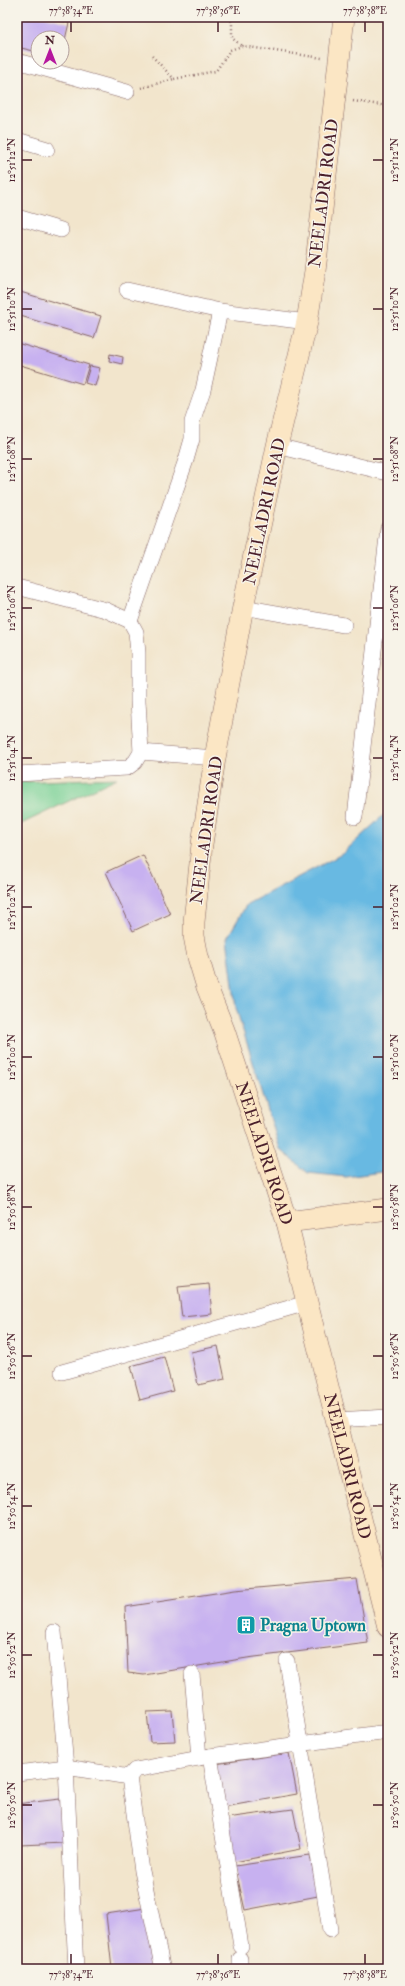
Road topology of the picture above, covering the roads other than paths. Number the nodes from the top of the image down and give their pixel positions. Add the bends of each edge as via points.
1 (344, 17) edge
2 (17, 61) edge
3 (127, 92) road end
4 (17, 140) edge
5 (47, 149) dead end
6 (17, 217) edge
7 (61, 230) dead end
8 (127, 290) dead end
9 (220, 311) junction
10 (307, 322) junction
11 (277, 446) junction
12 (388, 473) edge
13 (388, 528) edge
14 (17, 587) edge
15 (243, 607) junction
16 (130, 621) junction
17 (344, 625) dead end
18 (141, 752) junction
19 (215, 758) junction
20 (17, 774) edge
21 (355, 817) dead end
22 (388, 1208) edge
23 (287, 1222) junction
24 (307, 1303) junction
25 (62, 1372) dead end
26 (388, 1417) edge
27 (336, 1420) junction
28 (388, 1627) edge
29 (54, 1632) dead end
30 (287, 1661) dead end
31 (192, 1674) dead end
32 (388, 1732) edge
33 (301, 1744) junction
34 (205, 1757) junction
35 (66, 1767) junction
36 (17, 1773) edge
37 (129, 1776) junction
38 (330, 1930) dead end
39 (240, 1958) edge
40 (162, 1965) dead end
41 (76, 1969) edge

1 - 10 street, NEELADRI ROAD
2 - 3 street
4 - 5 street
6 - 7 street
8 - 9 street
9 - 10 street
9 - 16 street via 203,390 192,422 192,439 186,460
10 - 11 street, NEELADRI ROAD
11 - 12 street
11 - 15 street, NEELADRI ROAD
13 - 21 street
14 - 16 street via 106,610
15 - 17 street
15 - 19 street, NEELADRI ROAD
16 - 18 street via 136,632 138,653
18 - 19 street
18 - 20 street via 135,762 127,768
19 - 23 street, NEELADRI ROAD via 201,852 194,936 207,986
22 - 23 street
23 - 24 street, NEELADRI ROAD
24 - 25 street
24 - 27 street, NEELADRI ROAD
26 - 27 street
27 - 28 street, NEELADRI ROAD
29 - 35 street
30 - 33 street
31 - 34 street
32 - 33 street
33 - 34 street
33 - 38 street
34 - 37 street via 135,1770
34 - 39 street
35 - 36 street
35 - 37 street
35 - 41 street
37 - 40 street via 142,1871

